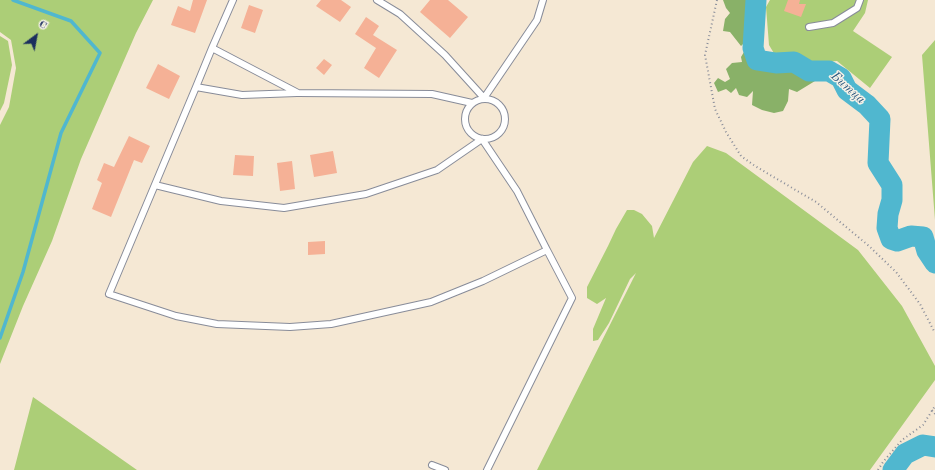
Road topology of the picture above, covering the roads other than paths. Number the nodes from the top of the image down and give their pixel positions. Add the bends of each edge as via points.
1 (233, 0) edge
2 (377, 0) edge
3 (543, 0) edge
4 (860, 0) edge
5 (809, 27) dead end
6 (212, 48) junction
7 (196, 87) junction
8 (298, 93) junction
9 (484, 98) junction
10 (472, 103) junction
11 (482, 139) junction
12 (155, 184) junction
13 (547, 250) junction
14 (432, 465) dead end
15 (445, 470) edge
16 (487, 470) edge

1 - 6 lane
2 - 9 lane via 400,14 446,55
3 - 9 lane via 537,20
4 - 5 lane via 857,8 832,23
6 - 7 lane
6 - 8 lane
7 - 8 lane via 242,95
7 - 12 lane
8 - 10 lane via 432,94
9 - 10 lane
9 - 11 lane via 497,102 502,107 506,120 504,127 495,137
10 - 11 lane via 467,108 464,121 470,133
11 - 12 lane via 437,170 366,194 284,208 221,201
11 - 13 lane via 517,191
12 - 13 lane via 109,294 176,316 217,324 290,327 331,324 431,302 483,281
13 - 16 lane via 572,298
14 - 15 lane

